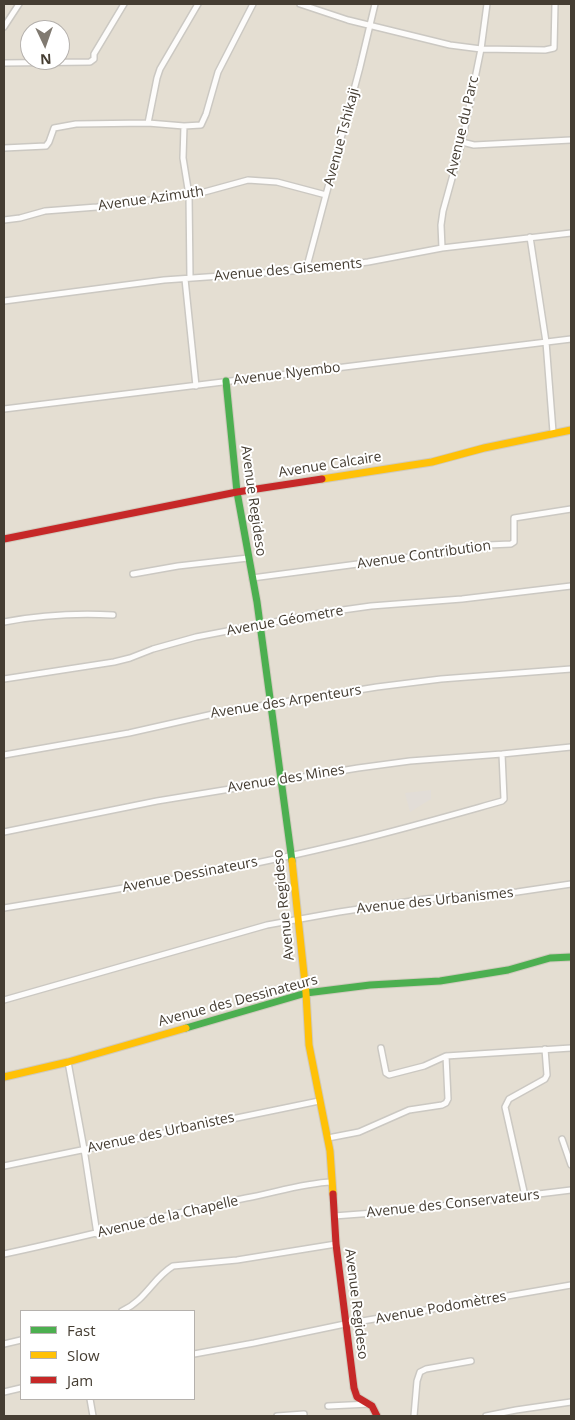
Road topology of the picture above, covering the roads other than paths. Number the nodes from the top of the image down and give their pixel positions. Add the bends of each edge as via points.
1 (19, 4) edge
2 (124, 4) edge
3 (198, 4) edge
4 (253, 4) edge
5 (300, 4) edge
6 (375, 4) edge
7 (487, 4) edge
8 (555, 4) edge
9 (370, 26) junction
10 (4, 28) edge
11 (481, 48) junction
12 (4, 63) edge
13 (148, 123) junction
14 (184, 126) junction
15 (571, 140) edge
16 (462, 142) junction
17 (4, 148) edge
18 (189, 195) junction
19 (326, 195) junction
20 (4, 220) edge
21 (571, 233) edge
22 (530, 237) junction
23 (442, 248) junction
24 (306, 270) junction
25 (187, 279) junction
26 (4, 302) edge
27 (571, 339) edge
28 (546, 342) junction
29 (226, 381) junction
30 (196, 386) junction
31 (4, 409) edge
32 (571, 430) edge
33 (553, 432) junction
34 (237, 492) junction
35 (571, 509) edge
36 (4, 539) edge
37 (248, 558) junction
38 (133, 574) dead end
39 (252, 578) junction
40 (571, 586) edge
41 (113, 615) dead end
42 (4, 622) edge
43 (260, 626) junction
44 (571, 669) edge
45 (4, 679) edge
46 (269, 704) junction
47 (571, 747) edge
48 (502, 754) junction
49 (4, 755) edge
50 (280, 780) junction
51 (4, 832) edge
52 (291, 855) junction
53 (571, 884) edge
54 (4, 908) edge
55 (298, 919) junction
56 (571, 957) edge
57 (306, 993) junction
58 (4, 1000) edge
59 (381, 1048) dead end
60 (571, 1048) edge
61 (545, 1049) junction
62 (446, 1056) junction
63 (68, 1062) junction
64 (4, 1077) edge
65 (319, 1100) junction
66 (328, 1138) junction
67 (562, 1140) dead end
68 (84, 1149) junction
69 (571, 1165) edge
70 (4, 1166) edge
71 (332, 1182) junction
72 (571, 1190) edge
73 (525, 1196) junction
74 (334, 1216) junction
75 (97, 1234) junction
76 (336, 1244) junction
77 (4, 1254) edge
78 (571, 1285) edge
79 (124, 1310) edge
80 (345, 1324) junction
81 (20, 1340) edge
82 (4, 1344) edge
83 (195, 1354) edge
84 (471, 1360) dead end
85 (20, 1388) edge
86 (4, 1392) edge
87 (90, 1400) edge
88 (571, 1402) edge
89 (371, 1404) junction
90 (328, 1406) dead end
91 (304, 1414) dead end
92 (93, 1416) edge
93 (276, 1416) edge
94 (377, 1416) edge
95 (414, 1416) edge
96 (486, 1416) edge

1 - 10 street
2 - 12 street via 94,59 87,62
3 - 13 street via 160,69
4 - 14 street via 218,72 202,123
5 - 9 street
6 - 9 street, Avenue Tshikaji
7 - 11 street, Avenue du Parc
8 - 11 street via 553,49
9 - 11 street
9 - 19 street, Avenue Tshikaji
11 - 16 street, Avenue du Parc
13 - 14 street
13 - 17 street via 58,126 52,129 46,146
14 - 18 street via 183,158
15 - 16 street via 474,145
16 - 23 street, Avenue du Parc via 443,211
18 - 19 street, Avenue Azimuth via 254,180 277,182
18 - 20 street, Avenue Azimuth via 46,211
18 - 25 street
19 - 24 street, Avenue Tshikaji
21 - 22 street, Avenue des Gisements
22 - 23 street, Avenue des Gisements
22 - 28 street
23 - 24 street, Avenue des Gisements
24 - 25 street, Avenue des Gisements
25 - 26 street, Avenue des Gisements
25 - 30 street
27 - 28 street, Avenue Nyembo
28 - 29 street, Avenue Nyembo
28 - 33 street
29 - 30 street, Avenue Nyembo
29 - 34 street, Avenue Regideso
30 - 31 street, Avenue Nyembo
32 - 33 street, Avenue Calcaire
33 - 34 street, Avenue Calcaire via 432,462
34 - 36 street, Avenue Calcaire
34 - 37 street, Avenue Regideso
35 - 39 street, Avenue Contribution via 514,518 514,542 511,544
37 - 38 street
37 - 39 street, Avenue Regideso
39 - 43 street, Avenue Regideso
40 - 43 street, Avenue Géometre via 371,606
41 - 42 street via 48,615
43 - 45 street, Avenue Géometre via 186,639 114,662
43 - 46 street, Avenue Regideso
44 - 46 street, Avenue des Arpenteurs via 409,683
46 - 49 street, Avenue des Arpenteurs
46 - 50 street, Avenue Regideso
47 - 48 street, Avenue des Mines
48 - 50 street, Avenue des Mines via 410,760
48 - 52 street, Avenue Dessinateurs via 505,796 502,801
50 - 51 street, Avenue des Mines
50 - 52 street, Avenue Regideso
52 - 54 street, Avenue Dessinateurs via 148,884
52 - 55 street, Avenue Regideso
53 - 55 street, Avenue des Urbanismes via 426,899
55 - 57 street, Avenue Regideso
55 - 58 street
56 - 57 street, Avenue des Dessinateurs via 440,981
57 - 63 street, Avenue des Dessinateurs
57 - 65 street, Avenue Regideso via 309,1045
59 - 62 street via 389,1075 424,1066
60 - 61 street
61 - 62 street
61 - 73 street via 545,1079 508,1099 505,1107
62 - 66 street via 448,1099 445,1104 409,1110 359,1132
63 - 64 street, Avenue des Dessinateurs
63 - 68 street
65 - 66 street, Avenue Regideso
65 - 68 street, Avenue des Urbanistes
66 - 71 street, Avenue Regideso
67 - 69 street
68 - 70 street, Avenue des Urbanistes
68 - 75 street
71 - 74 street, Avenue Regideso
71 - 75 street, Avenue de la Chapelle via 209,1206
72 - 73 street, Avenue des Conservateurs
73 - 74 street, Avenue des Conservateurs
74 - 76 street, Avenue Regideso
75 - 77 street, Avenue de la Chapelle
76 - 79 street via 238,1260 172,1266 143,1297
76 - 80 street, Avenue Regideso
78 - 80 street, Avenue Podomètres
80 - 83 street, Avenue Podomètres
80 - 89 street, Avenue Regideso via 354,1388 357,1397
81 - 82 street
84 - 95 street via 420,1372
85 - 86 street
87 - 92 street
88 - 96 street
89 - 90 street
89 - 94 street, Avenue Regideso
91 - 93 street

